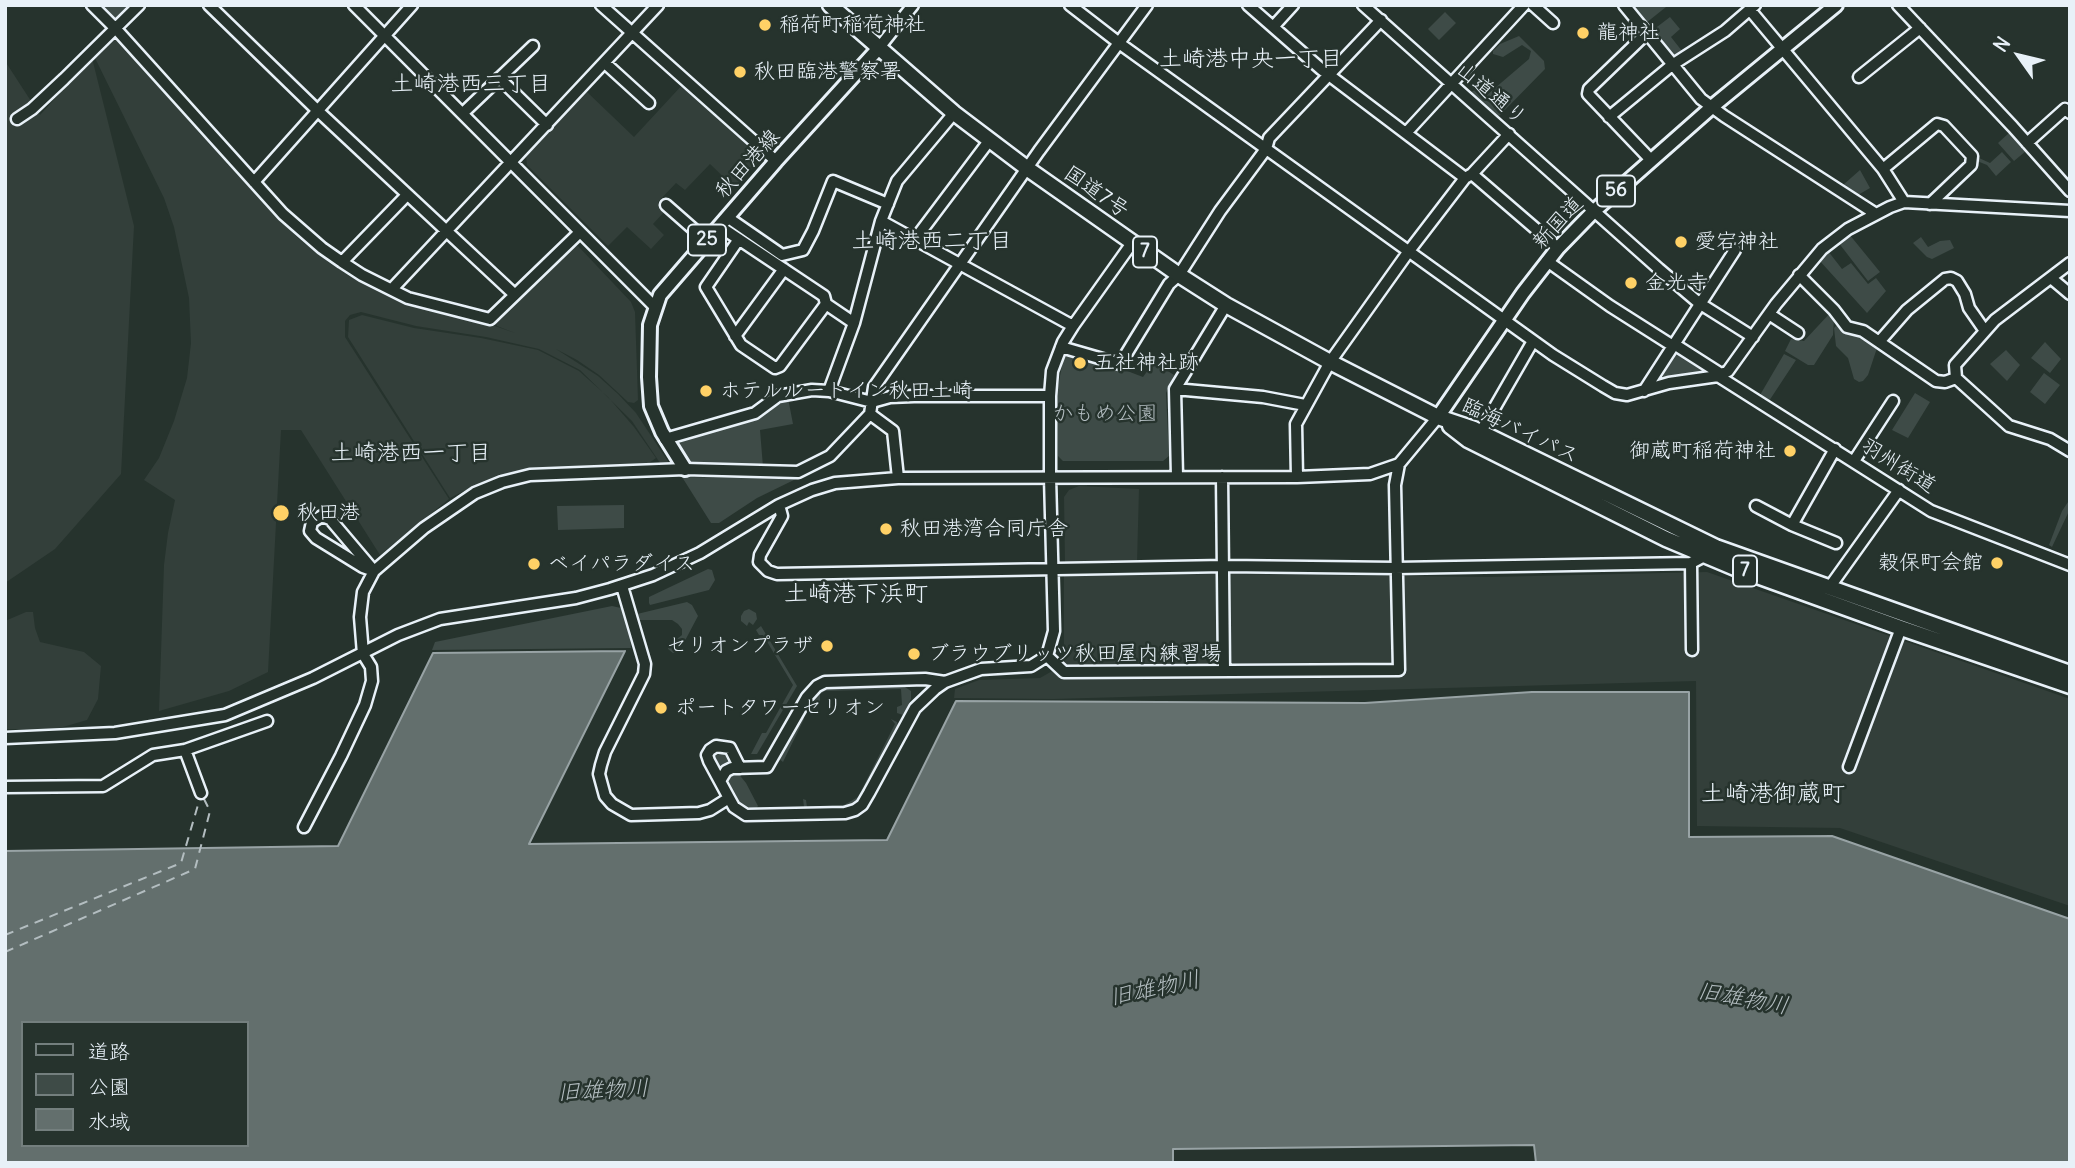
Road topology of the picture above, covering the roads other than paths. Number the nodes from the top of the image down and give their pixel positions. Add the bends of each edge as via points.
1 (92, 5) edge
2 (139, 5) edge
3 (209, 5) edge
4 (355, 5) edge
5 (412, 5) edge
6 (601, 5) edge
7 (658, 5) edge
8 (830, 5) edge
9 (913, 5) edge
10 (1070, 5) edge
11 (1147, 5) edge
12 (1248, 5) edge
13 (1293, 5) edge
14 (1363, 5) edge
15 (1524, 5) edge
16 (1533, 5) edge
17 (1624, 5) edge
18 (1898, 5) edge
19 (1752, 8) edge
20 (1827, 8) edge
21 (1381, 20) junction
22 (1552, 23) dead end
23 (1273, 27) junction
24 (1920, 28) junction
25 (116, 29) junction
26 (632, 33) junction
27 (1647, 33) junction
28 (385, 36) junction
29 (1119, 43) junction
30 (533, 46) dead end
31 (878, 49) junction
32 (1783, 49) junction
33 (605, 63) junction
34 (1672, 65) junction
35 (1329, 73) junction
36 (1859, 77) dead end
37 (499, 78) junction
38 (1451, 85) junction
39 (649, 103) dead end
40 (1713, 106) junction
41 (317, 110) junction
42 (463, 113) junction
43 (954, 113) junction
44 (2070, 113) edge
45 (1609, 117) junction
46 (18, 119) dead end
47 (547, 125) junction
48 (1406, 133) junction
49 (1509, 134) junction
50 (989, 141) junction
51 (2026, 143) junction
52 (1266, 149) junction
53 (1651, 160) junction
54 (776, 161) junction
55 (512, 163) junction
56 (1028, 169) junction
57 (1884, 169) junction
58 (1469, 176) junction
59 (254, 182) junction
60 (2070, 191) edge
61 (407, 195) junction
62 (1904, 202) junction
63 (888, 204) junction
64 (1930, 204) junction
65 (666, 205) dead end
66 (1594, 211) junction
67 (2070, 211) edge
68 (1876, 214) junction
69 (881, 221) junction
70 (723, 222) junction
71 (446, 232) junction
72 (579, 233) junction
73 (916, 238) junction
74 (738, 239) junction
75 (707, 241) junction
76 (1132, 243) junction
77 (1558, 248) junction
78 (1735, 250) dead end
79 (1409, 251) junction
80 (1547, 261) junction
81 (342, 262) junction
82 (2070, 263) edge
83 (959, 264) junction
84 (784, 269) junction
85 (1178, 275) junction
86 (1799, 275) junction
87 (2050, 278) junction
88 (392, 289) junction
89 (514, 294) junction
90 (2070, 294) edge
91 (1699, 303) junction
92 (826, 304) junction
93 (1227, 305) junction
94 (655, 307) junction
95 (1769, 314) junction
96 (1503, 319) junction
97 (854, 323) junction
98 (1073, 326) junction
99 (1985, 331) junction
100 (1798, 333) dead end
101 (735, 336) junction
102 (1754, 337) junction
103 (1533, 341) junction
104 (1880, 342) junction
105 (1673, 345) junction
106 (1061, 347) junction
107 (1330, 362) junction
108 (1719, 375) junction
109 (1956, 378) junction
110 (1175, 389) junction
111 (829, 391) junction
112 (1644, 391) junction
113 (1050, 396) junction
114 (1893, 401) dead end
115 (872, 402) junction
116 (1306, 405) junction
117 (870, 414) junction
118 (1438, 417) junction
119 (1480, 433) junction
120 (665, 439) junction
121 (1835, 449) junction
122 (2070, 451) edge
123 (1854, 461) junction
124 (1399, 464) junction
125 (685, 469) junction
126 (1177, 476) junction
127 (1050, 477) junction
128 (1222, 477) junction
129 (1297, 477) junction
130 (898, 478) junction
131 (1899, 490) junction
132 (779, 505) junction
133 (1756, 506) dead end
134 (1792, 525) junction
135 (1836, 543) dead end
136 (1711, 551) junction
137 (1691, 563) junction
138 (2070, 565) edge
139 (1225, 566) junction
140 (1396, 568) junction
141 (1054, 569) junction
142 (374, 571) junction
143 (622, 586) junction
144 (1829, 588) junction
145 (1901, 628) junction
146 (1692, 650) dead end
147 (363, 654) junction
148 (1046, 656) junction
149 (1224, 670) junction
150 (2070, 673) edge
151 (945, 682) junction
152 (2070, 686) edge
153 (267, 721) dead end
154 (5, 738) edge
155 (185, 750) junction
156 (1849, 767) dead end
157 (740, 768) junction
158 (720, 781) junction
159 (5, 787) edge
160 (201, 793) dead end
161 (729, 798) junction
162 (304, 827) dead end

1 - 25 street
2 - 25 street
3 - 41 street
4 - 28 street
5 - 28 street
6 - 26 street
7 - 26 street
8 - 31 highway, 国道7号 / 7
9 - 31 street
10 - 29 street
11 - 29 street
12 - 23 street
13 - 23 street
14 - 21 street, 山道通り
15 - 38 street
16 - 22 street
17 - 27 street
18 - 24 street
19 - 32 street
19 - 34 street
20 - 32 main road, 新国道 / 56
21 - 35 street
21 - 38 street, 山道通り
23 - 35 street
24 - 36 street
24 - 51 street
25 - 46 street
25 - 59 street
26 - 33 street
26 - 54 street
27 - 34 street
27 - 45 street via 1589,89 1588,94
28 - 41 street
28 - 42 street
29 - 52 street
29 - 56 street
30 - 37 street
31 - 43 highway, 国道7号 / 7
31 - 54 main road, 秋田港線 / 25
32 - 40 main road, 新国道 / 56
32 - 57 street
33 - 39 street
33 - 47 street
34 - 40 street via 1701,99
34 - 45 street
35 - 48 street
35 - 52 street via 1269,138
37 - 42 street
37 - 47 street
38 - 48 street
38 - 49 street, 山道通り
40 - 53 main road, 新国道 / 56
40 - 68 street
41 - 59 street
41 - 61 street
42 - 55 street
43 - 50 highway, 国道7号 / 7
43 - 63 street via 897,181
44 - 51 street via 2065,109
45 - 53 street
47 - 55 street
48 - 58 street
49 - 58 street
49 - 66 street, 山道通り
50 - 56 highway, 国道7号 / 7
50 - 73 street
51 - 60 street
52 - 79 street
52 - 85 street
53 - 66 main road, 新国道 / 56
54 - 70 main road, 秋田港線 / 25
55 - 71 street
55 - 72 street
56 - 76 highway, 国道7号 / 7
56 - 83 street
57 - 62 street
57 - 64 street via 1937,124 1944,125 1972,156 1971,164
58 - 77 street
58 - 79 street
59 - 81 street via 302,232
61 - 71 street
61 - 81 street
62 - 64 street
62 - 68 street
63 - 69 street
63 - 70 street via 833,181 803,250 782,255
64 - 67 street
65 - 75 street
66 - 77 main road, 新国道 / 56
66 - 91 street, 山道通り
68 - 86 street via 1830,242
69 - 73 street
69 - 97 street
70 - 74 street
70 - 75 main road, 秋田港線 / 25
71 - 88 street
71 - 89 street
72 - 89 street
72 - 94 street
73 - 83 street
74 - 84 street
74 - 101 street via 705,287
75 - 94 main road, 秋田港線 / 25
76 - 85 highway, 国道7号 / 7
76 - 98 street
77 - 80 main road, 新国道 / 56
78 - 91 street
79 - 96 street
79 - 107 street
80 - 96 main road, 新国道 / 56
80 - 105 street, 羽州街道
81 - 88 street
82 - 87 street
83 - 98 street
83 - 115 street via 874,387
84 - 92 street via 824,296
84 - 101 street
85 - 93 highway, 国道7号 / 7
85 - 106 street via 1120,364
86 - 95 street
86 - 104 street via 1847,327
87 - 90 street
87 - 99 street
88 - 89 street via 408,298 490,319
91 - 102 street, 山道通り
91 - 105 street
92 - 97 street
92 - 101 street via 775,368
93 - 107 highway, 国道7号 / 7
93 - 110 street
94 - 120 main road, 秋田港線 / 25 via 650,325 650,389
95 - 100 street
95 - 102 street
96 - 103 street
96 - 118 main road, 新国道 / 56
97 - 111 street
98 - 106 street
99 - 104 street via 1961,287 1951,278 1907,310
99 - 109 street via 1955,365
102 - 108 street via 1728,371
103 - 112 street via 1615,393
103 - 119 street
104 - 109 street via 1936,380
105 - 108 street, 羽州街道
105 - 112 street
106 - 113 street via 1052,371
107 - 116 street
107 - 118 highway, 国道7号 / 7
108 - 112 street
108 - 121 street, 羽州街道
109 - 122 street via 2009,426 2050,439
110 - 116 street
110 - 126 street
111 - 115 street
111 - 120 street via 778,396 755,413
113 - 115 street via 914,396
113 - 127 street
114 - 123 street
115 - 117 street
116 - 129 street via 1297,424
117 - 125 street via 830,456 798,472
117 - 130 street via 893,431
118 - 119 highway, 臨海バイパス / 7
118 - 124 street
118 - 136 highway, 臨海バイパス / 7 via 1468,440 1666,539
119 - 136 highway, 臨海バイパス / 7
120 - 125 main road, 秋田港線 / 25
121 - 123 street, 羽州街道
121 - 134 street
123 - 131 street, 羽州街道
124 - 129 street via 1370,474
124 - 140 street
125 - 142 street via 530,475 502,482 475,493 424,528
126 - 127 street
126 - 128 street
127 - 130 street
127 - 141 street
128 - 129 street
128 - 139 street
130 - 132 street via 835,484
131 - 138 street, 羽州街道 via 1931,510
131 - 144 street
132 - 141 street via 782,516 759,562 777,574
132 - 143 street via 700,553
133 - 134 street
134 - 135 street
136 - 137 street
136 - 144 highway, 臨海バイパス / 7
136 - 145 highway, 臨海バイパス / 7
137 - 140 street
137 - 146 street
139 - 140 street
139 - 141 street
139 - 149 street
140 - 149 street via 1399,670
141 - 148 street via 1054,631
142 - 142 street via 316,538 310,531 312,522 322,516 330,519
142 - 147 street via 363,592
143 - 147 street via 576,598 440,619
143 - 161 street via 646,664 601,765 606,796 631,815 699,813
144 - 150 highway, 臨海バイパス / 7
145 - 152 highway, 臨海バイパス / 7
145 - 156 street
147 - 154 street via 225,715 115,733
147 - 162 street via 372,681 365,705
148 - 149 street via 1064,672
148 - 151 street via 1031,666 981,669
151 - 157 street via 825,682 807,697 767,767
151 - 161 street via 915,708 855,810 746,815
153 - 155 street
155 - 159 street via 153,755 103,786
155 - 160 street
157 - 158 street via 726,771
157 - 158 street via 730,748 716,746 708,755
158 - 161 street

